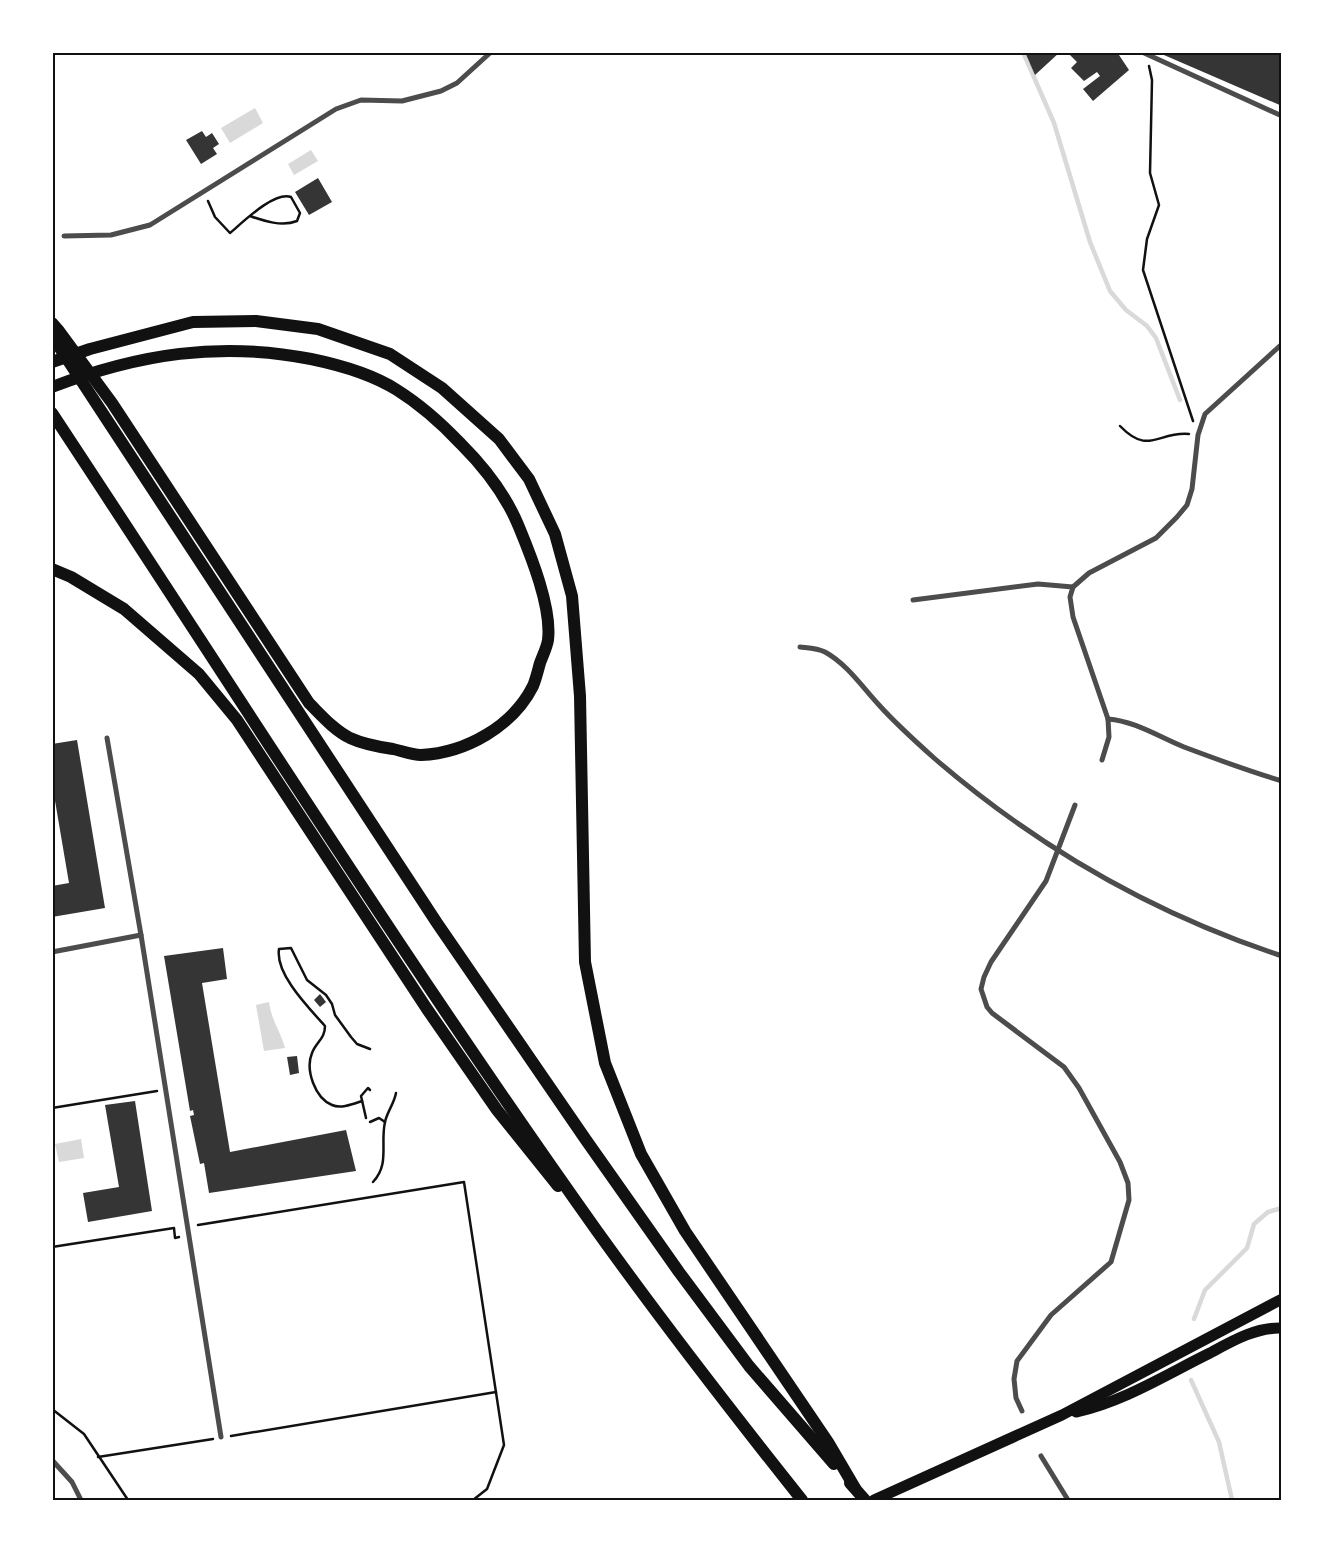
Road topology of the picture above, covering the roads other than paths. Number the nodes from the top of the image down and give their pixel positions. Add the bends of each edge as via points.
1 (491, 52) edge
2 (1145, 54) edge
3 (1282, 116) edge
4 (64, 236) dead end
5 (52, 323) edge
6 (52, 336) edge
7 (1282, 344) edge
8 (52, 362) edge
9 (52, 387) edge
10 (52, 413) edge
11 (52, 569) edge
12 (1073, 588) junction
13 (913, 600) dead end
14 (800, 647) dead end
15 (1108, 719) junction
16 (106, 738) dead end
17 (1102, 760) dead end
18 (1282, 781) edge
19 (1074, 805) dead end
20 (1058, 850) junction
21 (141, 935) junction
22 (52, 952) edge
23 (1282, 956) edge
24 (599, 1234) junction
25 (1282, 1299) edge
26 (1282, 1328) edge
27 (1022, 1412) dead end
28 (1062, 1415) junction
29 (221, 1437) road end
30 (1042, 1456) dead end
31 (54, 1461) edge
32 (854, 1488) junction
33 (81, 1500) edge
34 (802, 1500) edge
35 (864, 1500) edge
36 (874, 1500) edge
37 (1068, 1500) edge

1 - 4 street via 457,83 441,91 402,101 360,100 336,109 150,225 112,235
2 - 3 street
5 - 9 highway via 112,403 309,704 330,724 350,738 421,755 456,748 487,736 512,714 533,686 548,639 544,596 509,502 474,457 443,425 396,390 343,366 273,352 202,350 129,363
6 - 32 highway via 432,915 630,1205 750,1366
7 - 12 street via 1205,414 1198,435 1192,490 1187,505 1177,517 1156,538 1089,573
8 - 32 highway via 193,322 256,320 318,329 390,354 442,388 499,439 529,479 555,534 572,596 580,696 585,962 605,1063 641,1154 685,1230 828,1442
10 - 24 highway via 372,902
11 - 24 highway via 124,609 200,674 242,728 497,1110
12 - 13 street via 1038,584
12 - 15 street via 1070,597 1073,617
14 - 20 street via 826,652 934,758
15 - 17 street via 1109,737
15 - 18 street via 1121,720 1183,747
16 - 21 street
19 - 20 street
20 - 23 street via 1127,891 1229,938
20 - 27 street via 1046,881 991,962 981,989 992,1013 1064,1067 1079,1088 1120,1162 1128,1183 1129,1200 1111,1262 1051,1315 1017,1361 1014,1379 1016,1398
21 - 22 street
21 - 29 street
24 - 34 highway
25 - 28 highway
26 - 28 highway via 1269,1328 1242,1337 1118,1399
28 - 36 highway
30 - 37 street
31 - 33 street via 72,1482
32 - 35 highway

